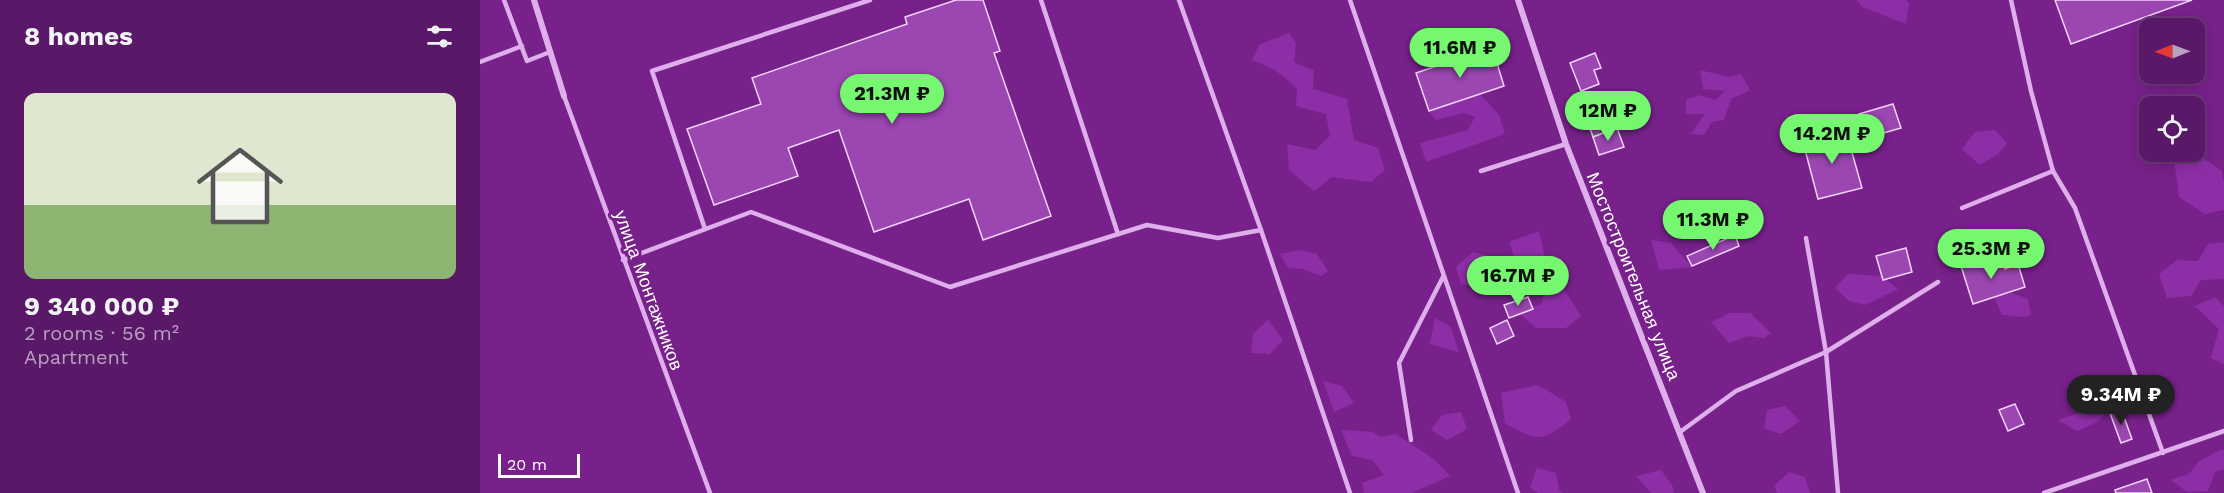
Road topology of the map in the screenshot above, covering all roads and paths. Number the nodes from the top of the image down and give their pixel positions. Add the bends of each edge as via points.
1 (504, 0) edge
2 (534, 0) edge
3 (870, 0) edge
4 (1041, 0) edge
5 (1179, 0) edge
6 (1350, 0) edge
7 (1518, 0) edge
8 (2011, 0) edge
9 (522, 46) junction
10 (550, 52) junction
11 (480, 62) edge
12 (564, 96) joint
13 (1566, 144) junction
14 (1481, 171) dead end
15 (2053, 171) junction
16 (1962, 208) dead end
17 (705, 229) junction
18 (1261, 230) junction
19 (1119, 234) junction
20 (1806, 238) dead end
21 (623, 260) junction
22 (1443, 277) junction
23 (1938, 282) dead end
24 (1826, 352) junction
25 (2224, 431) edge
26 (1680, 432) junction
27 (1411, 440) dead end
28 (2163, 453) junction
29 (710, 493) edge
30 (1350, 493) edge
31 (1518, 493) edge
32 (1703, 493) edge
33 (1838, 493) edge
34 (2044, 493) edge

1 - 9 lane
2 - 10 street
3 - 17 lane via 652,71
4 - 19 lane
5 - 18 lane
6 - 22 lane
7 - 13 street, Мостостроительная улица
8 - 15 lane
9 - 10 lane via 527,61
9 - 11 lane
10 - 12 street
12 - 21 lane, улица Монтажников
13 - 14 lane
13 - 26 street, Мостостроительная улица
15 - 16 lane
15 - 28 lane via 2075,208
17 - 19 lane via 751,212 950,287
17 - 21 lane
18 - 19 lane via 1218,238 1147,225
18 - 30 lane
20 - 24 lane
21 - 29 lane, улица Монтажников
22 - 27 lane via 1399,363
22 - 31 lane
23 - 24 lane
24 - 26 lane via 1736,392
24 - 33 lane
25 - 28 lane
26 - 32 street, Мостостроительная улица
28 - 34 lane

